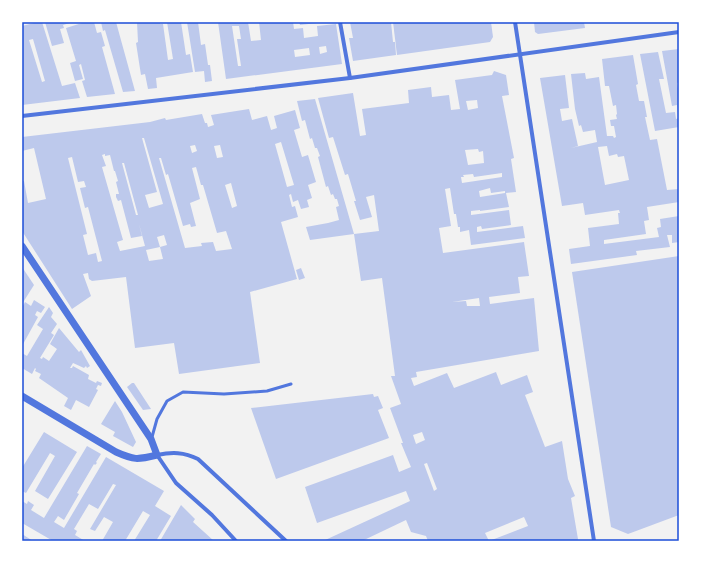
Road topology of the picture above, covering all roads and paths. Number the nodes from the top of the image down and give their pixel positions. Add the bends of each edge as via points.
1 (340, 22) edge
2 (515, 22) edge
3 (679, 32) edge
4 (520, 54) junction
5 (350, 78) junction
6 (22, 116) edge
7 (22, 246) edge
8 (291, 384) dead end
9 (22, 396) edge
10 (151, 439) junction
11 (157, 455) junction
12 (236, 541) edge
13 (286, 541) edge
14 (594, 541) edge

1 - 5 street
2 - 4 street
3 - 4 street
4 - 5 street
4 - 14 street
5 - 6 street
7 - 10 street
8 - 10 lane via 267,391 231,394 183,392 167,401 157,419
9 - 11 street via 131,459
10 - 11 street
11 - 12 street via 176,483 212,515
11 - 13 street via 187,454 198,459

